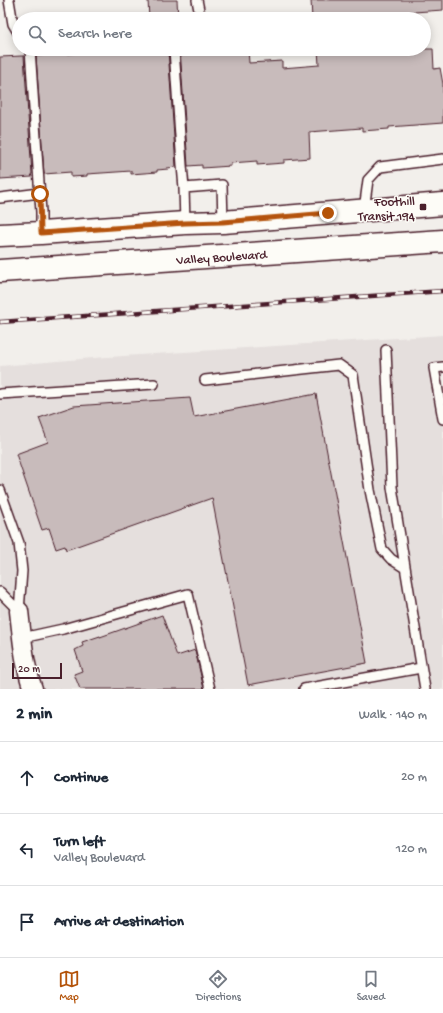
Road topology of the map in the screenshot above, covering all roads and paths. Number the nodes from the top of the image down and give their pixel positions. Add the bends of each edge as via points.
1 (9, 0) edge
2 (197, 0) edge
3 (199, 12) edge
4 (12, 18) edge
5 (30, 56) edge
6 (174, 56) edge
7 (443, 159) edge
8 (184, 188) junction
9 (40, 194) junction
10 (0, 198) edge
11 (443, 204) edge
12 (364, 210) junction
13 (223, 222) junction
14 (185, 223) junction
15 (41, 233) junction
16 (0, 235) edge
17 (443, 241) edge
18 (0, 271) edge
19 (386, 350) dead end
20 (443, 367) edge
21 (205, 380) dead end
22 (154, 384) dead end
23 (0, 394) edge
24 (443, 419) edge
25 (0, 490) edge
26 (405, 568) junction
27 (0, 592) edge
28 (20, 611) junction
29 (22, 638) junction
30 (421, 668) junction
31 (34, 689) edge
32 (210, 689) edge
33 (304, 689) edge
34 (425, 689) edge

1 - 4 lane
2 - 3 lane
5 - 9 lane
6 - 8 lane
7 - 12 lane via 380,167 368,180
8 - 13 lane via 222,185
8 - 14 lane
9 - 10 lane
9 - 15 lane
11 - 12 main road
12 - 13 main road
13 - 14 main road
14 - 15 main road
15 - 16 main road
17 - 18 main road, Valley Boulevard
19 - 26 lane via 392,487
20 - 24 lane via 434,368
21 - 26 lane via 339,365 353,375 370,490 382,549
22 - 23 lane
25 - 28 lane via 19,543 22,571
26 - 30 lane
27 - 28 lane
28 - 29 street
29 - 31 street via 29,678
29 - 32 lane via 188,594
30 - 33 lane
30 - 34 lane

